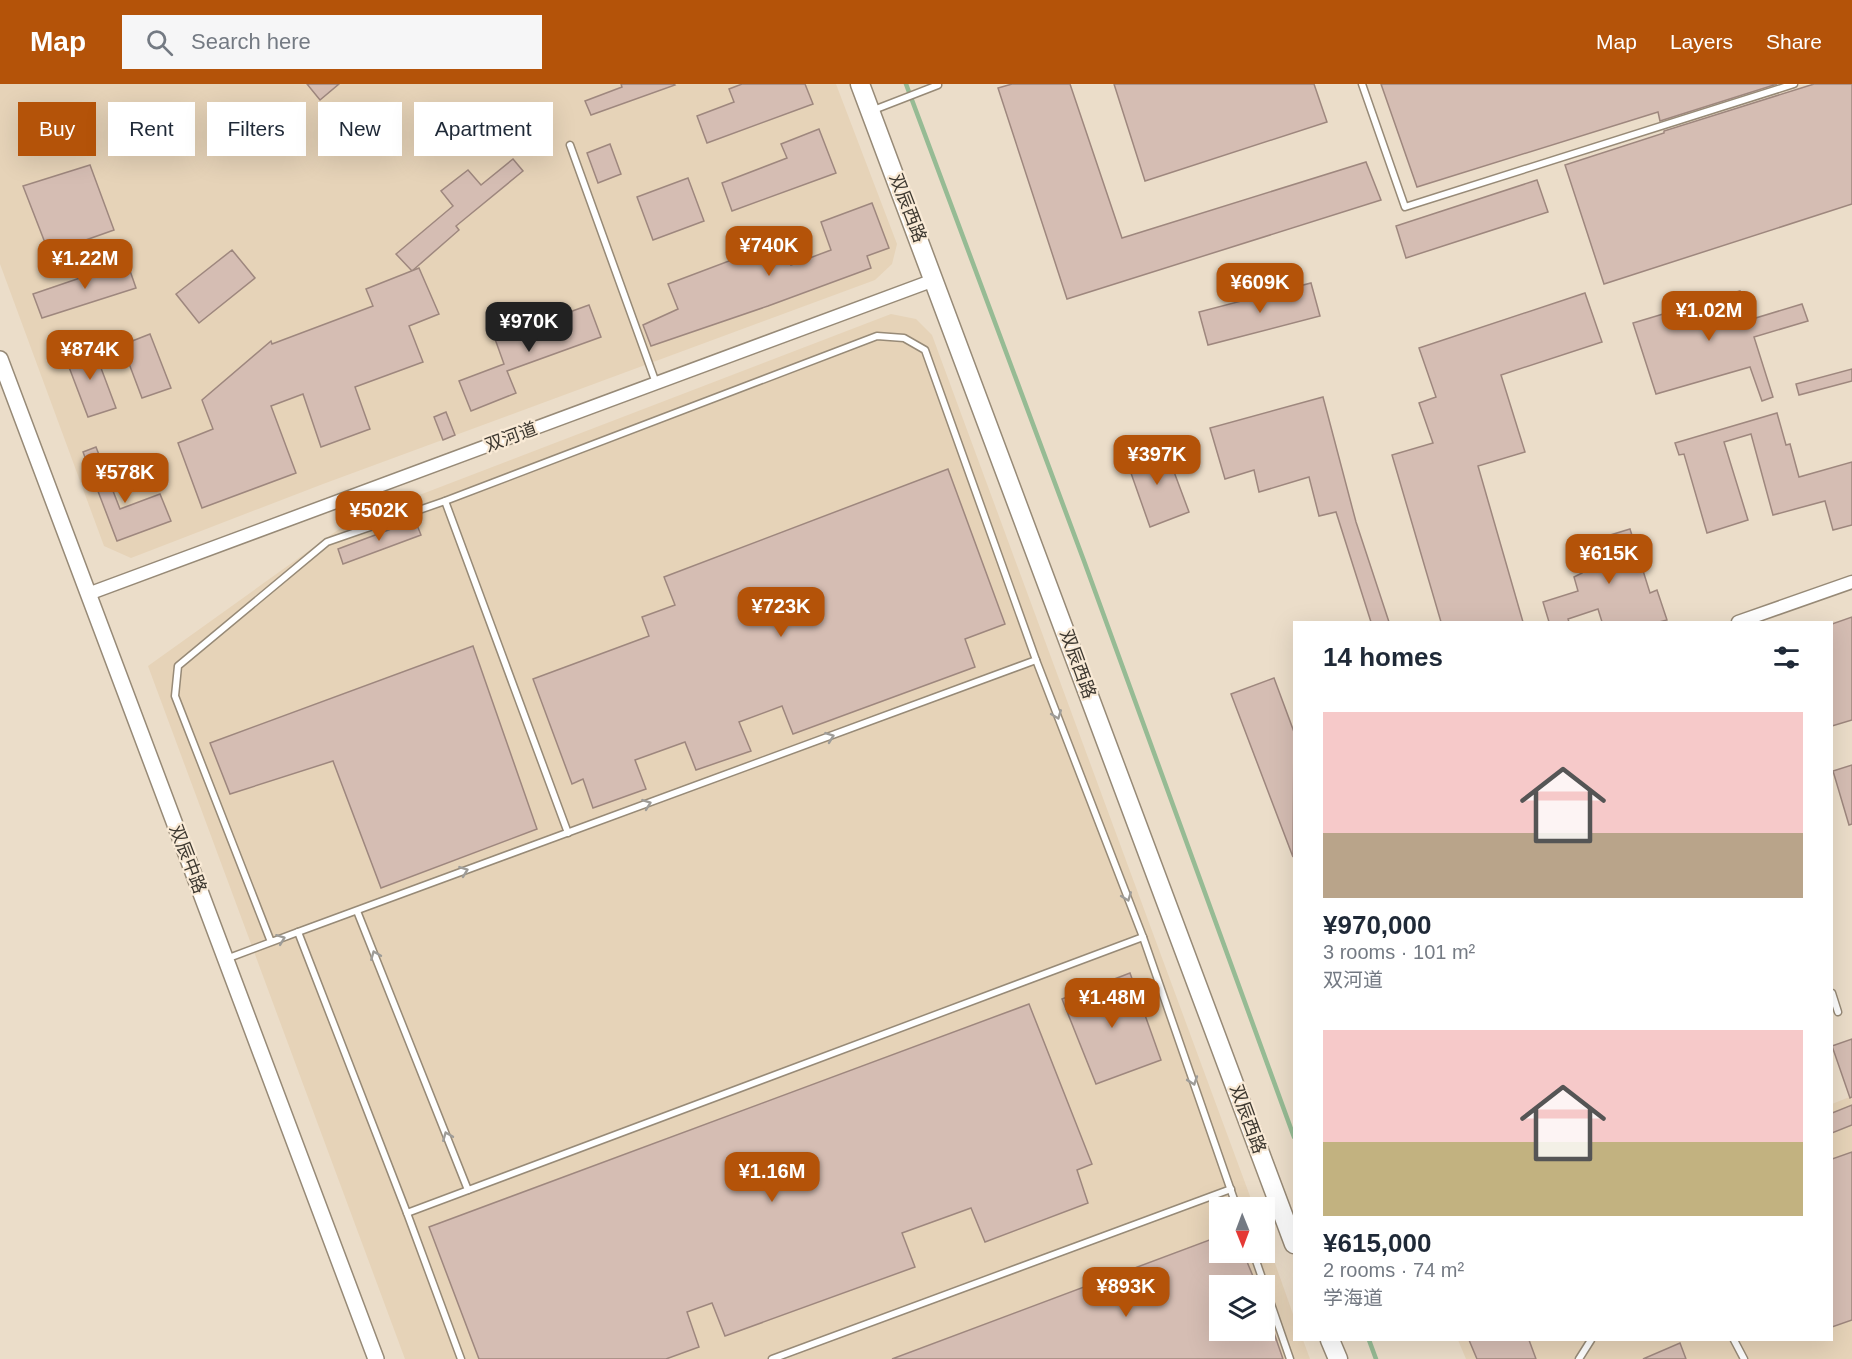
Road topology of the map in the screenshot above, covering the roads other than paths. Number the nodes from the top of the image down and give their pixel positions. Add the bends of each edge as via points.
1 (860, 84) edge
2 (1362, 84) edge
3 (1794, 84) edge
4 (938, 85) edge
5 (871, 111) junction
6 (570, 145) dead end
7 (934, 280) junction
8 (0, 359) edge
9 (656, 383) junction
10 (445, 501) junction
11 (1852, 582) edge
12 (88, 594) junction
13 (1741, 621) edge
14 (1036, 660) junction
15 (568, 833) junction
16 (357, 910) junction
17 (298, 932) junction
18 (1143, 937) junction
19 (271, 942) junction
20 (226, 959) junction
21 (1833, 996) edge
22 (1838, 1012) dead end
23 (1231, 1189) junction
24 (468, 1190) junction
25 (1234, 1197) edge
26 (407, 1213) junction
27 (1293, 1241) edge
28 (1257, 1263) edge
29 (1330, 1341) edge
30 (1590, 1341) edge
31 (1735, 1341) edge
32 (376, 1359) edge
33 (461, 1359) edge
34 (772, 1359) edge
35 (1290, 1359) edge
36 (1338, 1359) edge
37 (1580, 1359) edge
38 (1744, 1359) edge

1 - 5 main road, 双辰西路
2 - 3 lane via 1405,207
4 - 5 lane
5 - 7 main road, 双辰西路
6 - 9 lane
7 - 9 street, 双河道
7 - 27 main road, 双辰西路
8 - 12 street, 双辰中路
9 - 12 street, 双河道
10 - 14 lane via 877,336 904,338 925,350
10 - 15 lane
10 - 19 lane via 327,542 178,666 175,696
11 - 13 street
12 - 20 street, 双辰中路
15 -> 14 lane
14 -> 18 lane
16 -> 15 lane
16 - 17 lane
24 -> 16 lane
19 -> 17 lane
17 - 26 lane
18 -> 23 lane
18 - 24 lane
19 - 20 lane
20 - 32 street, 双辰中路
21 - 22 lane
23 - 25 lane
23 - 34 lane
24 - 26 lane
26 - 33 lane
28 - 35 lane
29 - 36 main road
30 - 37 lane
31 - 38 lane

